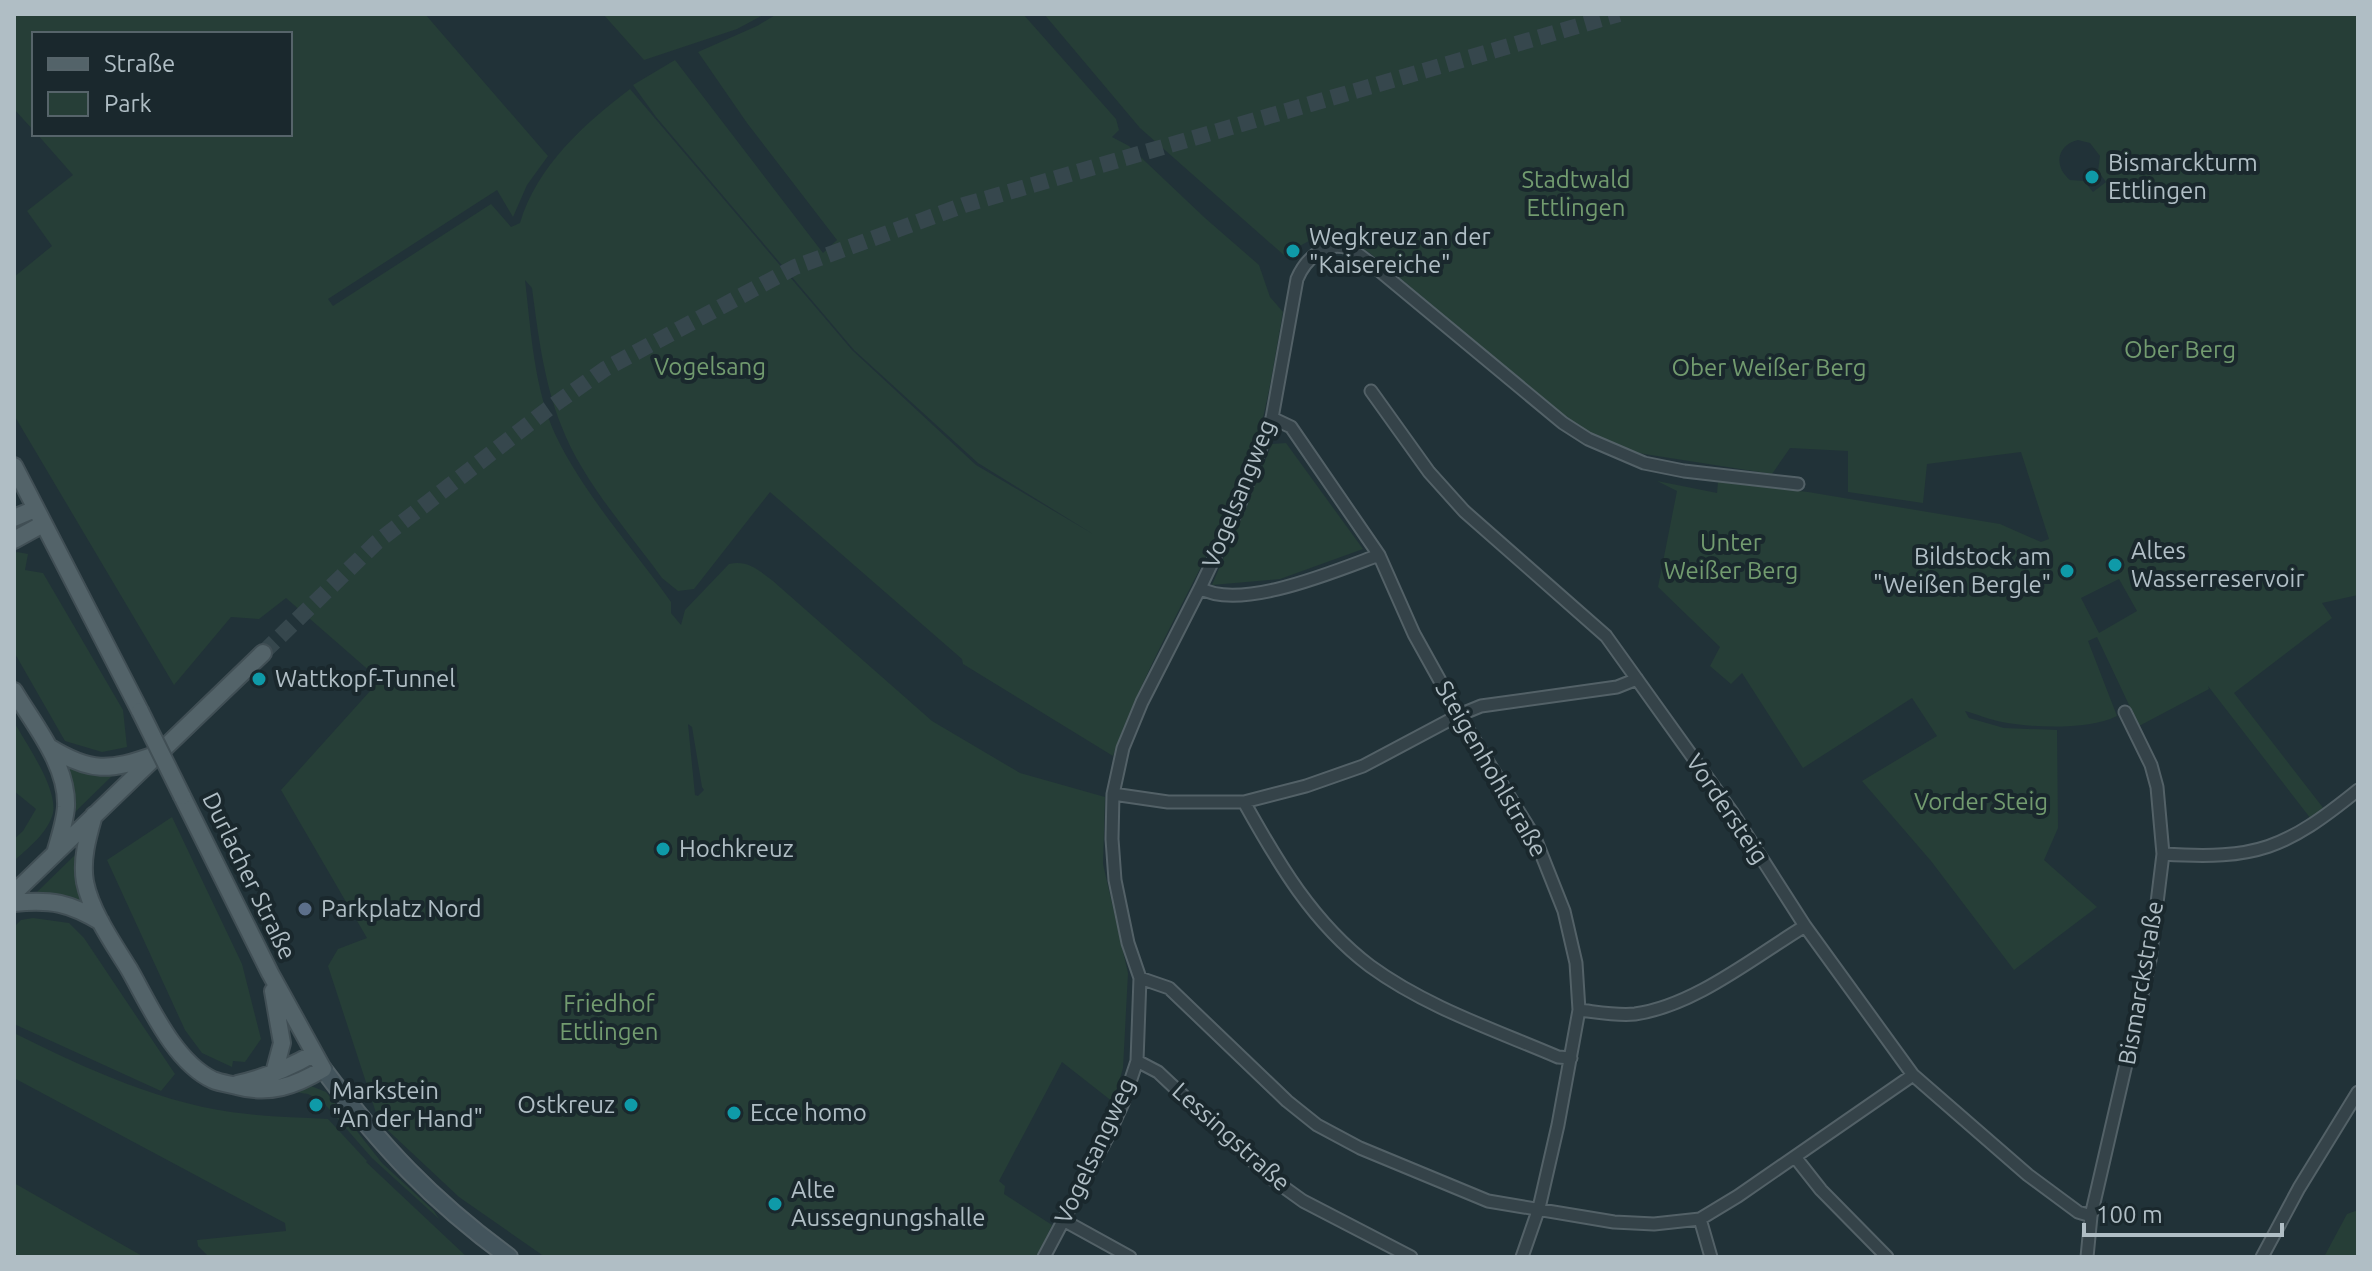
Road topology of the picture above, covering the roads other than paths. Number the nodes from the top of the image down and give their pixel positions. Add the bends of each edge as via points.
1 (1371, 391) dead end
2 (1272, 418) junction
3 (14, 466) edge
4 (1798, 484) dead end
5 (39, 516) junction
6 (14, 518) edge
7 (14, 540) edge
8 (1379, 555) junction
9 (1200, 588) junction
10 (263, 653) tunnel mouth
11 (1637, 679) junction
12 (14, 691) edge
13 (2125, 712) dead end
14 (1459, 715) junction
15 (48, 746) junction
16 (160, 753) junction
17 (2358, 790) edge
18 (1113, 794) junction
19 (1244, 802) junction
20 (94, 815) junction
21 (55, 852) junction
22 (2163, 854) junction
23 (14, 893) edge
24 (14, 903) edge
25 (102, 923) junction
26 (1805, 926) junction
27 (270, 973) junction
28 (1140, 978) junction
29 (1579, 1010) junction
30 (313, 1054) junction
31 (1571, 1058) junction
32 (1137, 1061) junction
33 (323, 1069) junction
34 (274, 1073) junction
35 (1913, 1075) junction
36 (232, 1085) junction
37 (2358, 1092) edge
38 (1795, 1157) junction
39 (1539, 1208) junction
40 (2091, 1216) junction
41 (1700, 1219) junction
42 (1063, 1220) junction
43 (509, 1257) edge
44 (1044, 1257) edge
45 (1130, 1257) edge
46 (1411, 1257) edge
47 (1522, 1257) edge
48 (1711, 1257) edge
49 (1887, 1257) edge
50 (2087, 1257) edge
51 (2262, 1257) edge

1 - 11 street, Vordersteig via 1446,492 1606,636
2 - 4 street, Vogelsangweg via 1302,266 1321,250 1347,248 1588,439 1644,463
2 - 8 street, Steigenhohlstraße via 1291,427
2 - 9 street, Vogelsangweg
3 - 5 main road, Durlacher Straße
5 - 6 main road
5 - 7 main road
5 - 27 main road, Durlacher Straße, bridge
8 - 9 street via 1284,588 1231,594
8 - 14 street, Steigenhohlstraße via 1414,634
9 - 18 street, Vogelsangweg via 1142,702 1123,748
10 - 16 main road
11 - 14 street via 1617,687 1481,706
11 - 26 street, Vordersteig
12 - 15 main road
13 - 22 street, Bismarckstraße via 2157,787
14 - 19 street via 1363,766
14 - 29 street, Steigenhohlstraße via 1535,838 1564,911 1576,963
15 - 16 main road via 83,765 101,768
15 - 21 main road via 65,788
16 - 20 main road
17 - 22 street via 2279,844 2210,857
18 - 19 street via 1168,802
18 - 28 street, Vogelsangweg via 1115,880
19 - 31 street via 1307,903 1369,965 1442,1007
20 - 21 main road
20 - 25 main road via 85,882
21 - 23 main road
22 - 40 street, Bismarckstraße via 2150,960
24 - 25 main road via 55,901
25 - 36 main road via 169,1040 197,1069
26 - 29 street via 1667,1007 1632,1014
26 - 35 street, Vordersteig
27 - 30 main road, Durlacher Straße
27 - 34 main road via 282,1043
28 - 32 street, Vogelsangweg
28 - 39 street via 1169,988 1317,1125 1488,1201
29 - 31 street, Steigenhohlstraße
30 - 33 main road, Durlacher Straße
30 - 34 main road
31 - 39 street, Steigenhohlstraße
32 - 42 street, Vogelsangweg via 1108,1136
32 - 46 street, Lessingstraße via 1158,1072 1271,1178 1303,1201
33 - 36 main road via 285,1088
33 - 43 main road, Durlacher Straße via 407,1173
34 - 36 main road
35 - 38 street
35 - 40 street, Vordersteig via 2028,1175
37 - 51 street
38 - 41 street
38 - 49 street
39 - 41 street via 1614,1222
39 - 47 street, Steigenhohlstraße
40 - 50 street, Bismarckstraße
41 - 48 street
42 - 44 street, Vogelsangweg
42 - 45 street

